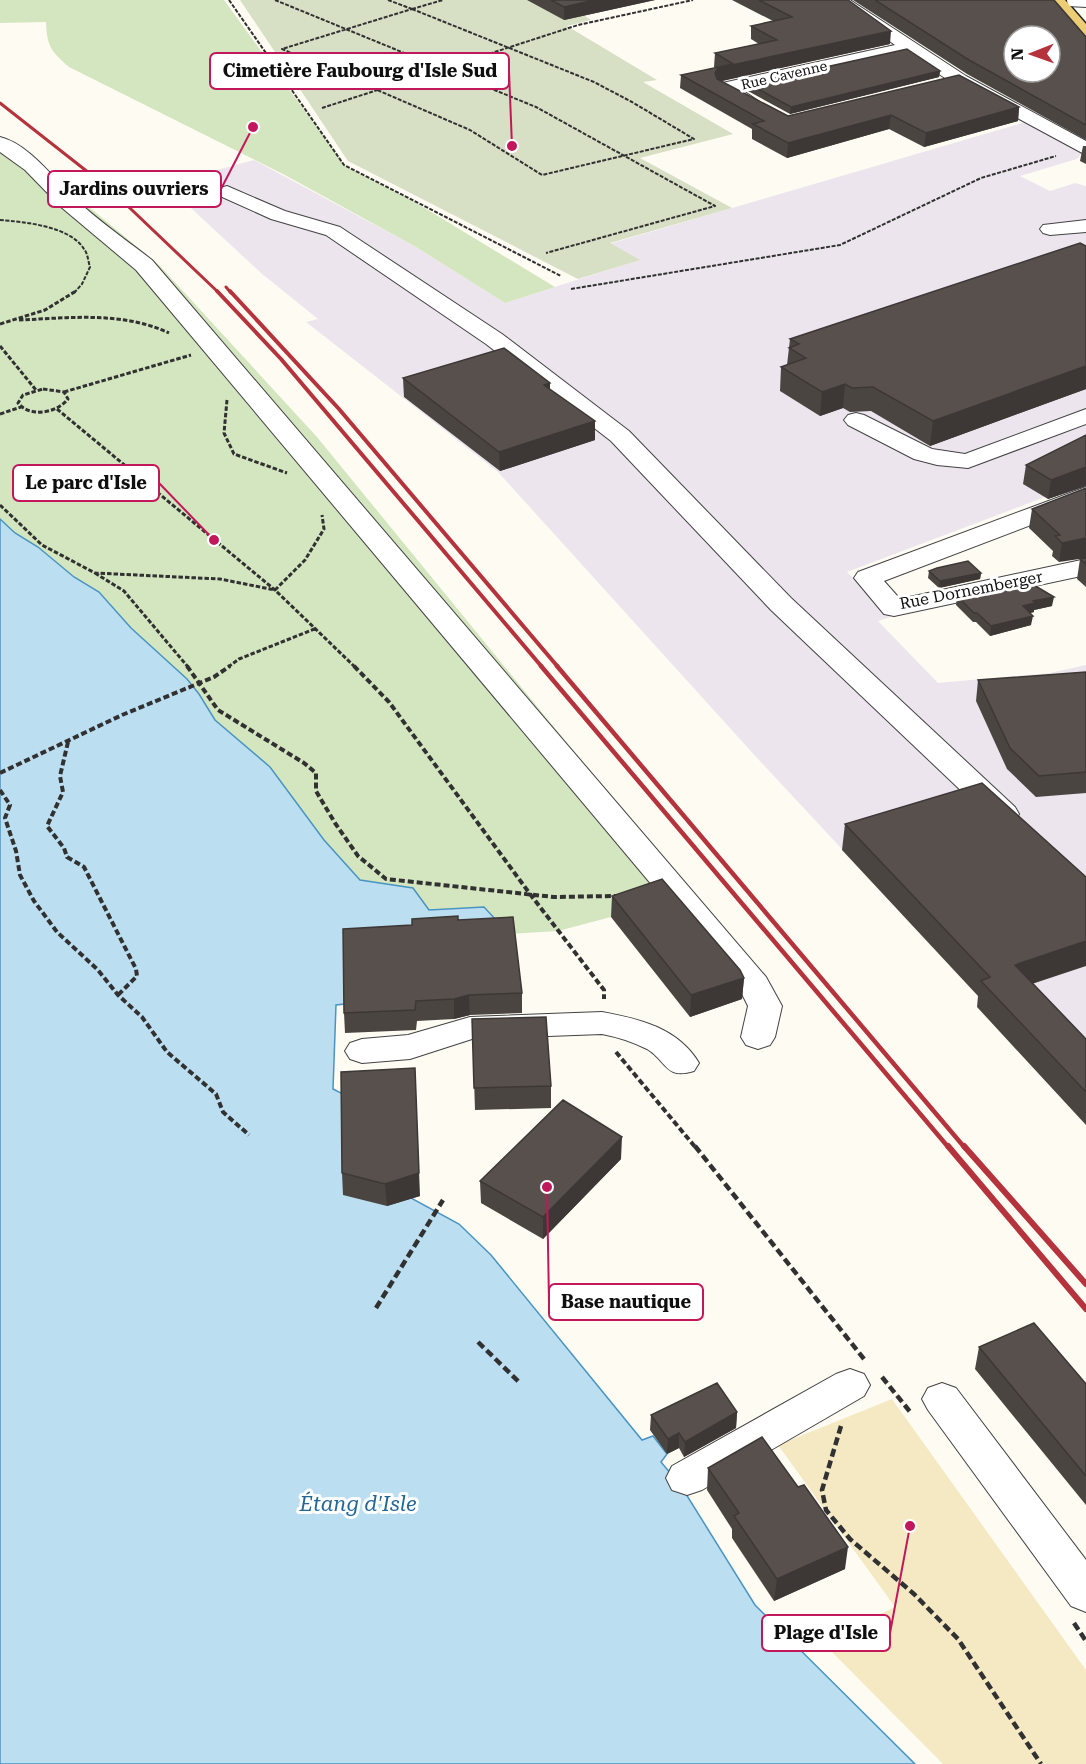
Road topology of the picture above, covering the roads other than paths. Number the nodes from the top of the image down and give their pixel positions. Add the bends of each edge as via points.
1 (839, 0) edge
2 (1075, 4) edge
3 (1086, 36) edge
4 (910, 47) junction
5 (960, 80) junction
6 (933, 87) edge
7 (766, 111) edge
8 (0, 143) edge
9 (1084, 148) edge
10 (227, 192) dead end
11 (1086, 226) edge
12 (1050, 229) dead end
13 (1086, 416) edge
14 (856, 420) dead end
15 (1086, 495) edge
16 (1086, 567) edge
17 (1023, 831) edge
18 (758, 1037) dead end
19 (362, 1051) dead end
20 (682, 1063) dead end
21 (864, 1386) road end
22 (930, 1411) road end
23 (687, 1478) dead end
24 (1077, 1604) edge

1 - 4 street
2 - 3 main road
4 - 5 street
4 - 7 street, Rue Cavenne via 725,88
5 - 6 street
5 - 9 street
8 - 18 street via 32,166 68,202 144,265 258,399 754,985 765,1006
10 - 17 street via 278,215 333,231 494,339 620,436 781,604
11 - 12 street
13 - 14 street via 968,461 951,462 924,456
15 - 16 street, Rue Dornemberger via 867,578 894,608
19 - 20 street via 410,1047 470,1028 602,1023 628,1028 661,1042
21 - 23 street
22 - 24 street

